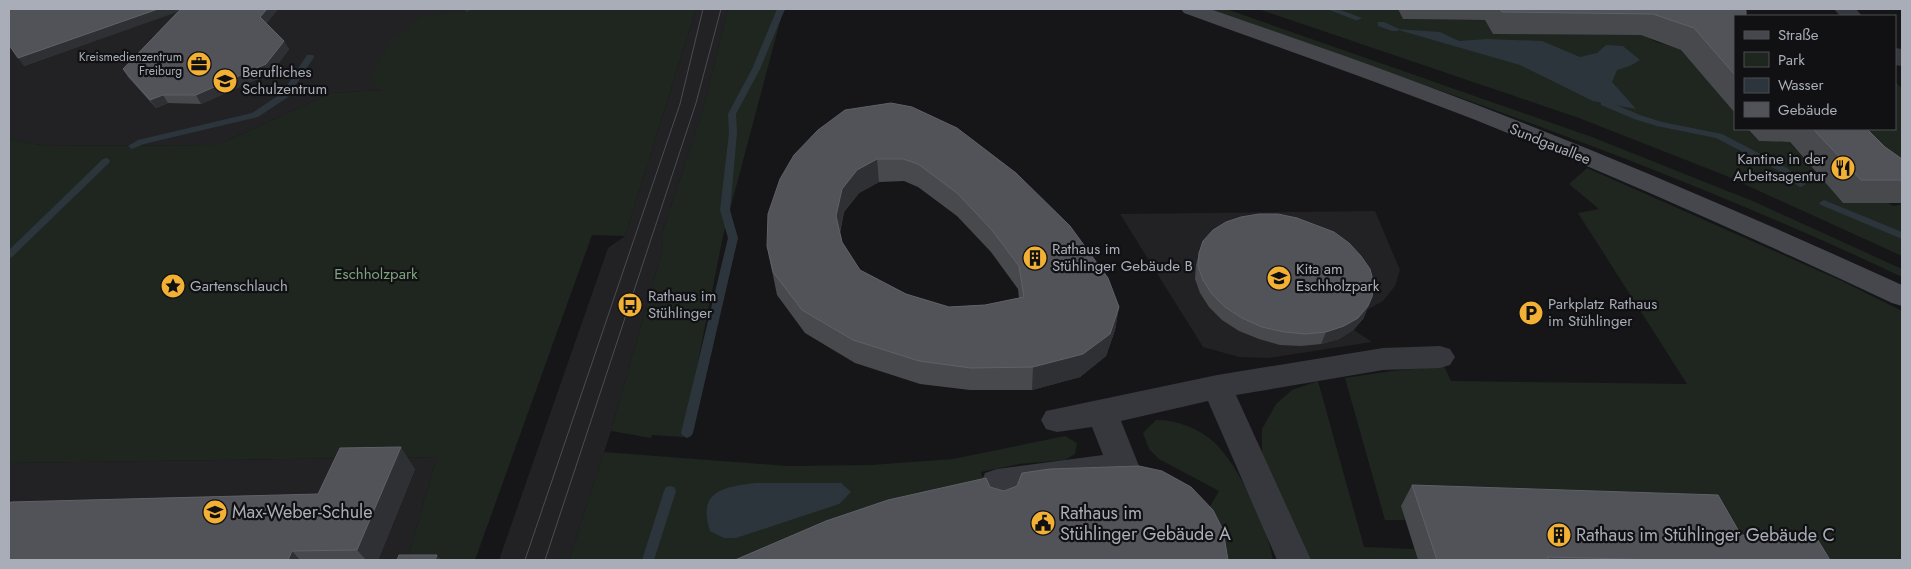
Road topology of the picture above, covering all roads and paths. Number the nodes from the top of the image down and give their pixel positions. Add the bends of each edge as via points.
1 (1191, 9) edge
2 (1902, 296) edge
3 (1440, 357) dead end
4 (1217, 387) junction
5 (1102, 413) junction
6 (1057, 420) dead end
7 (1002, 497) edge
8 (1294, 560) edge

1 - 2 street, Sundgauallee via 1421,92 1584,157 1734,219
3 - 4 street via 1384,360
4 - 5 street
4 - 8 street
5 - 6 street
5 - 7 street via 1123,466 998,483

